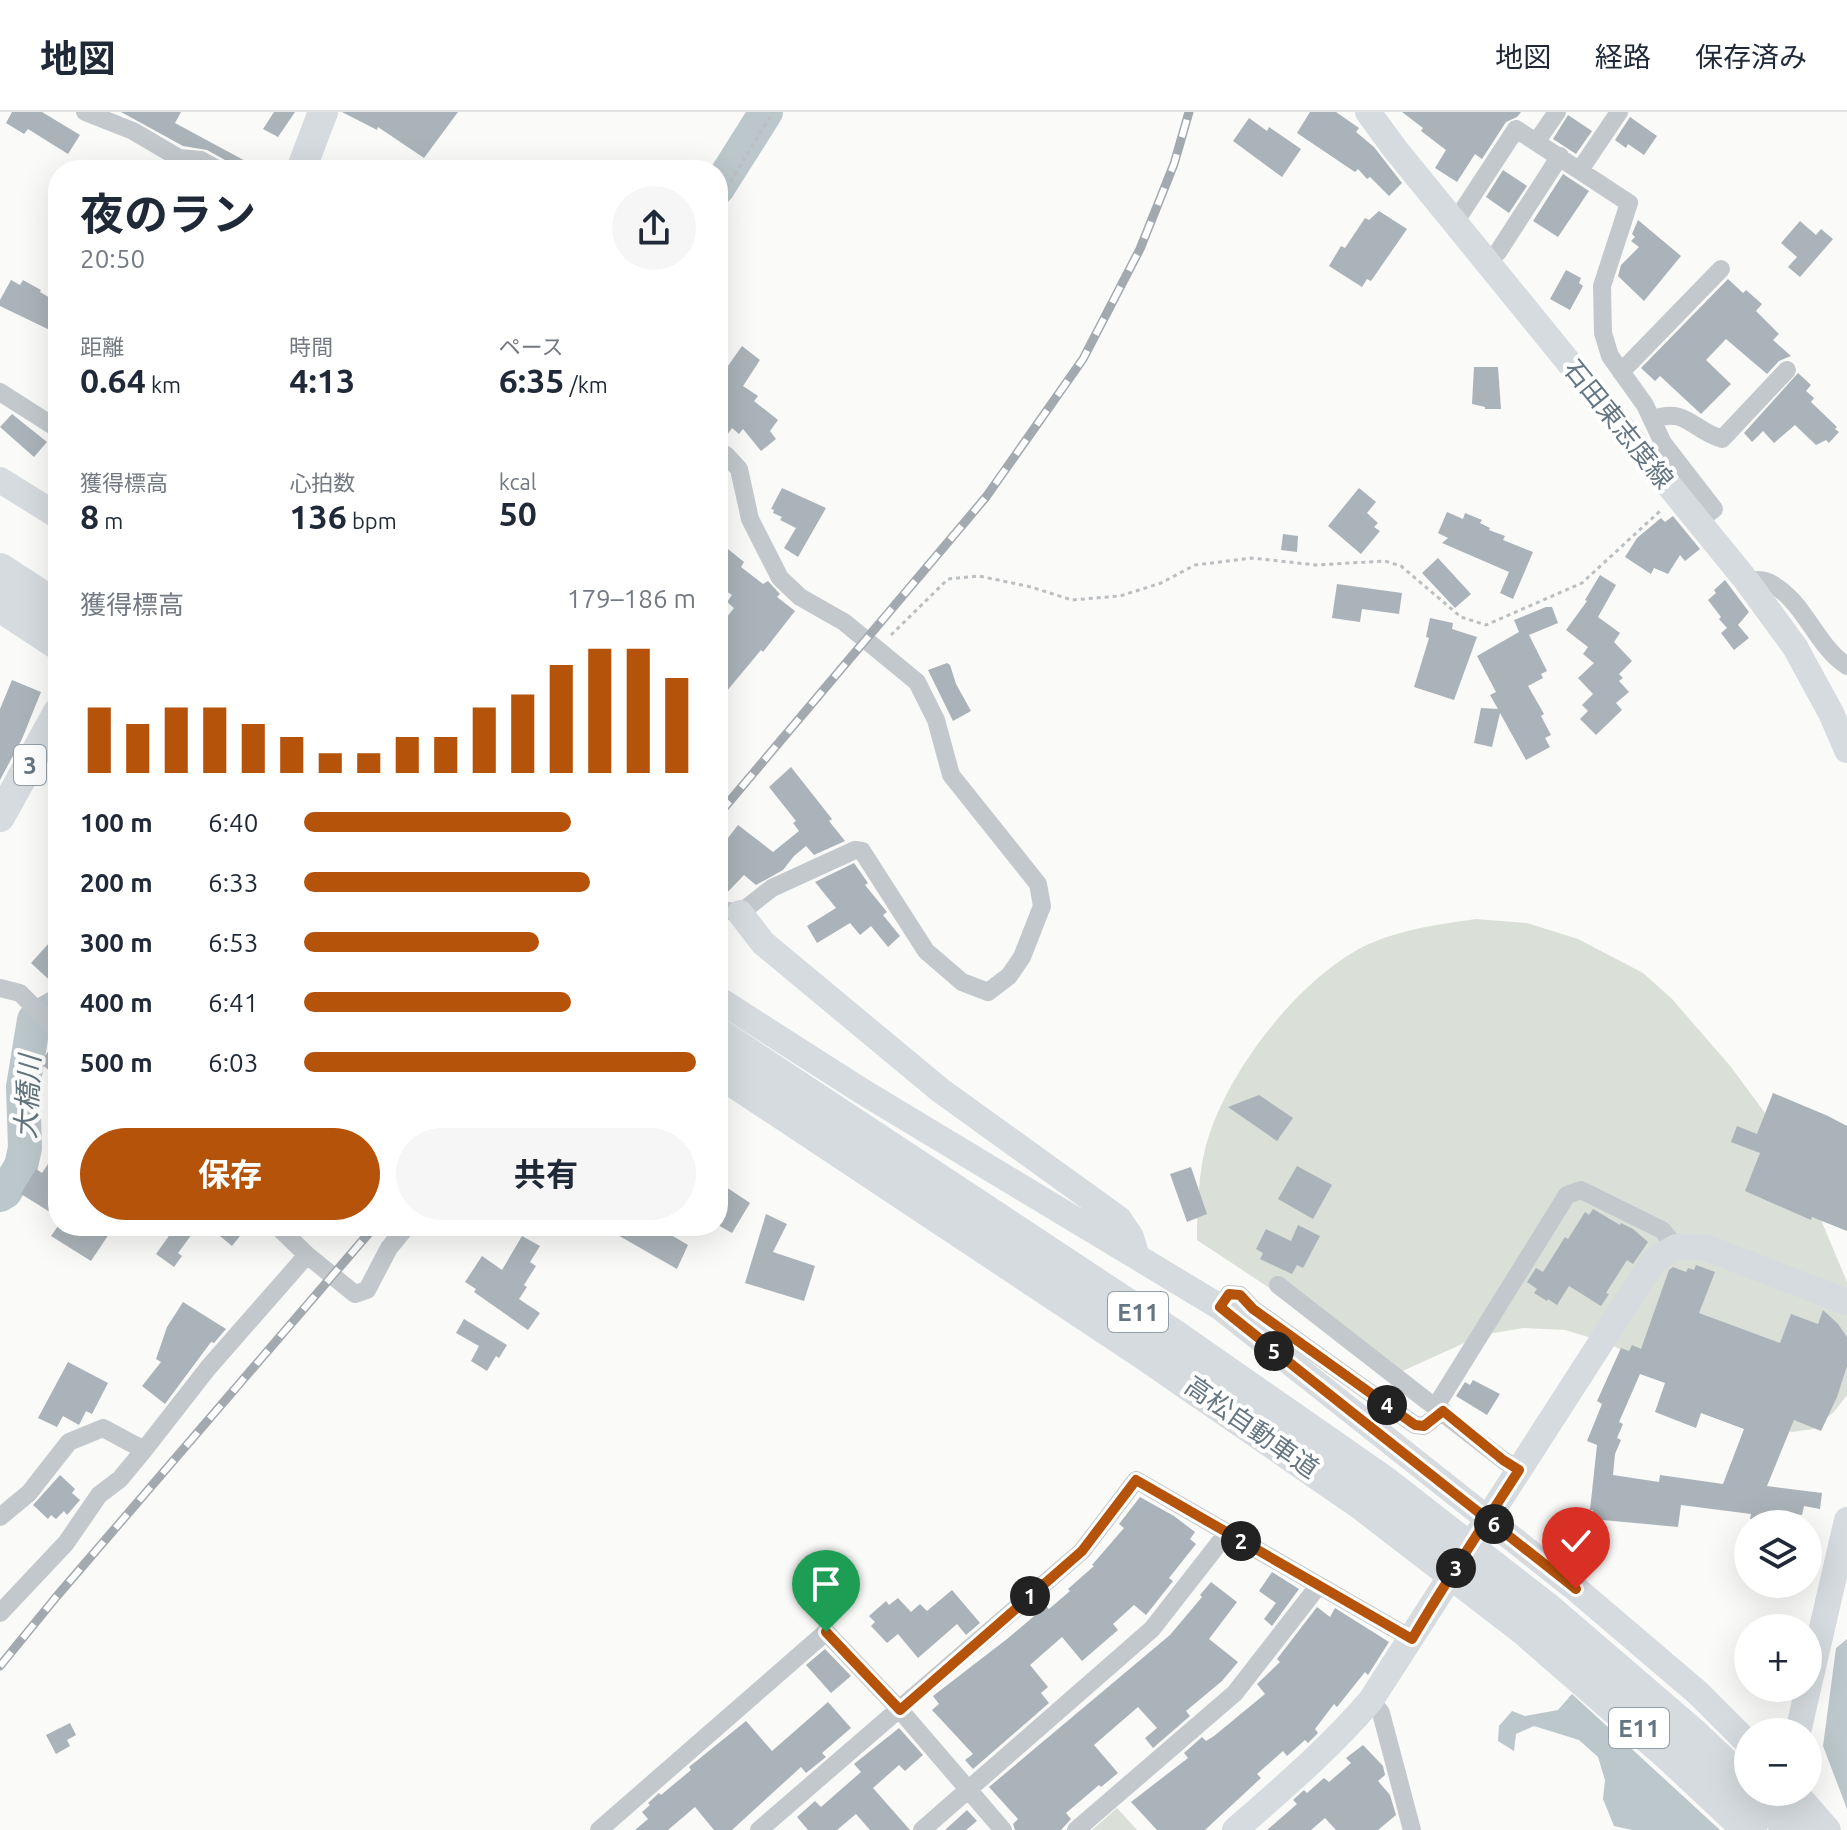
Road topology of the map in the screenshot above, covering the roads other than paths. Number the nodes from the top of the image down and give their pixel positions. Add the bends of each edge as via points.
1 (85, 112) edge
2 (323, 112) edge
3 (1368, 112) edge
4 (1557, 112) edge
5 (1619, 112) edge
6 (1537, 141) junction
7 (1560, 156) junction
8 (201, 160) edge
9 (305, 160) edge
10 (1580, 170) junction
11 (1453, 220) junction
12 (1487, 263) junction
13 (1721, 269) dead end
14 (1787, 370) dead end
15 (1621, 372) junction
16 (0, 392) edge
17 (1653, 419) junction
18 (48, 423) edge
19 (728, 457) edge
20 (0, 480) edge
21 (48, 510) edge
22 (1698, 521) junction
23 (0, 570) edge
24 (1746, 580) junction
25 (26, 605) edge
26 (48, 631) edge
27 (1847, 666) edge
28 (48, 730) edge
29 (1847, 750) edge
30 (0, 817) edge
31 (729, 911) edge
32 (0, 988) edge
33 (728, 1005) edge
34 (48, 1021) edge
35 (728, 1042) edge
36 (728, 1077) edge
37 (287, 1236) edge
38 (399, 1236) edge
39 (1676, 1247) junction
40 (1136, 1254) junction
41 (307, 1255) junction
42 (1278, 1285) dead end
43 (1847, 1302) edge
44 (1220, 1307) junction
45 (1439, 1409) junction
46 (144, 1450) junction
47 (1514, 1478) junction
48 (0, 1517) edge
49 (1847, 1520) edge
50 (1227, 1533) junction
51 (1319, 1585) junction
52 (0, 1613) edge
53 (1535, 1619) junction
54 (1412, 1639) junction
55 (1371, 1700) junction
56 (900, 1710) junction
57 (1801, 1718) edge
58 (1734, 1729) edge
59 (1734, 1774) edge
60 (968, 1790) junction
61 (1768, 1806) edge
62 (1785, 1806) edge
63 (1806, 1806) edge
64 (1410, 1829) edge
65 (599, 1830) edge
66 (759, 1830) edge
67 (922, 1830) edge
68 (1003, 1830) edge
69 (1076, 1830) edge
70 (1235, 1830) edge
71 (1750, 1830) edge
72 (1782, 1830) edge
73 (1794, 1830) edge
74 (1828, 1830) edge

1 - 8 street via 133,131 179,158
2 - 9 main road
3 - 11 street, 石田東志度線
4 - 6 street
5 - 10 street
6 - 7 street
6 - 11 street via 1516,129
7 - 10 street
7 - 12 street
10 - 15 street via 1629,203 1602,286 1603,333
11 - 12 street, 石田東志度線
12 - 22 street, 石田東志度線
13 - 15 street
14 - 17 street via 1722,439 1680,415
15 - 17 street
16 - 18 street
17 - 22 street via 1663,443 1714,509
19 - 31 street via 739,469 750,519 780,578 917,682 936,720 951,775 1038,884 1042,906 1022,957 988,992 962,982 926,951 862,851
20 - 21 street
22 - 24 street, 石田東志度線
23 - 25 highway
24 - 27 street via 1768,581 1791,599
24 - 29 street, 石田東志度線 via 1795,647
25 - 26 highway
28 - 30 main road, 3
31 - 40 street via 940,1090 1119,1219
32 - 34 street via 20,993
33 - 40 street via 979,1163
35 - 53 highway, 高松自動車道 / E11 via 1172,1335 1383,1482
36 - 53 highway, 高松自動車道 / E11
37 - 41 street
38 - 41 street via 367,1290 355,1294
39 - 43 street via 1704,1247
39 - 45 street via 1662,1230 1581,1190 1567,1195
39 - 47 street via 1645,1272
40 - 44 street
41 - 46 street
42 - 45 street
44 - 45 street via 1229,1294 1240,1295 1415,1425 1424,1426
44 - 58 street via 1576,1589
45 - 47 street via 1503,1460
46 - 48 street via 103,1428 69,1442 29,1493
46 - 52 street
47 - 54 street
49 - 57 street
50 - 51 street
50 - 56 street via 1136,1480 1082,1551
50 - 60 street via 1152,1629
51 - 54 street
51 - 69 street via 1235,1693
53 - 59 highway, 高松自動車道 / E11 via 1694,1736
53 - 71 highway, 高松自動車道 / E11
54 - 55 street
55 - 64 street via 1381,1713
55 - 70 street via 1313,1762
56 - 60 street
56 - 65 street via 826,1632
56 - 66 street
60 - 67 street
60 - 68 street
61 - 73 highway
62 - 72 street
63 - 74 street

